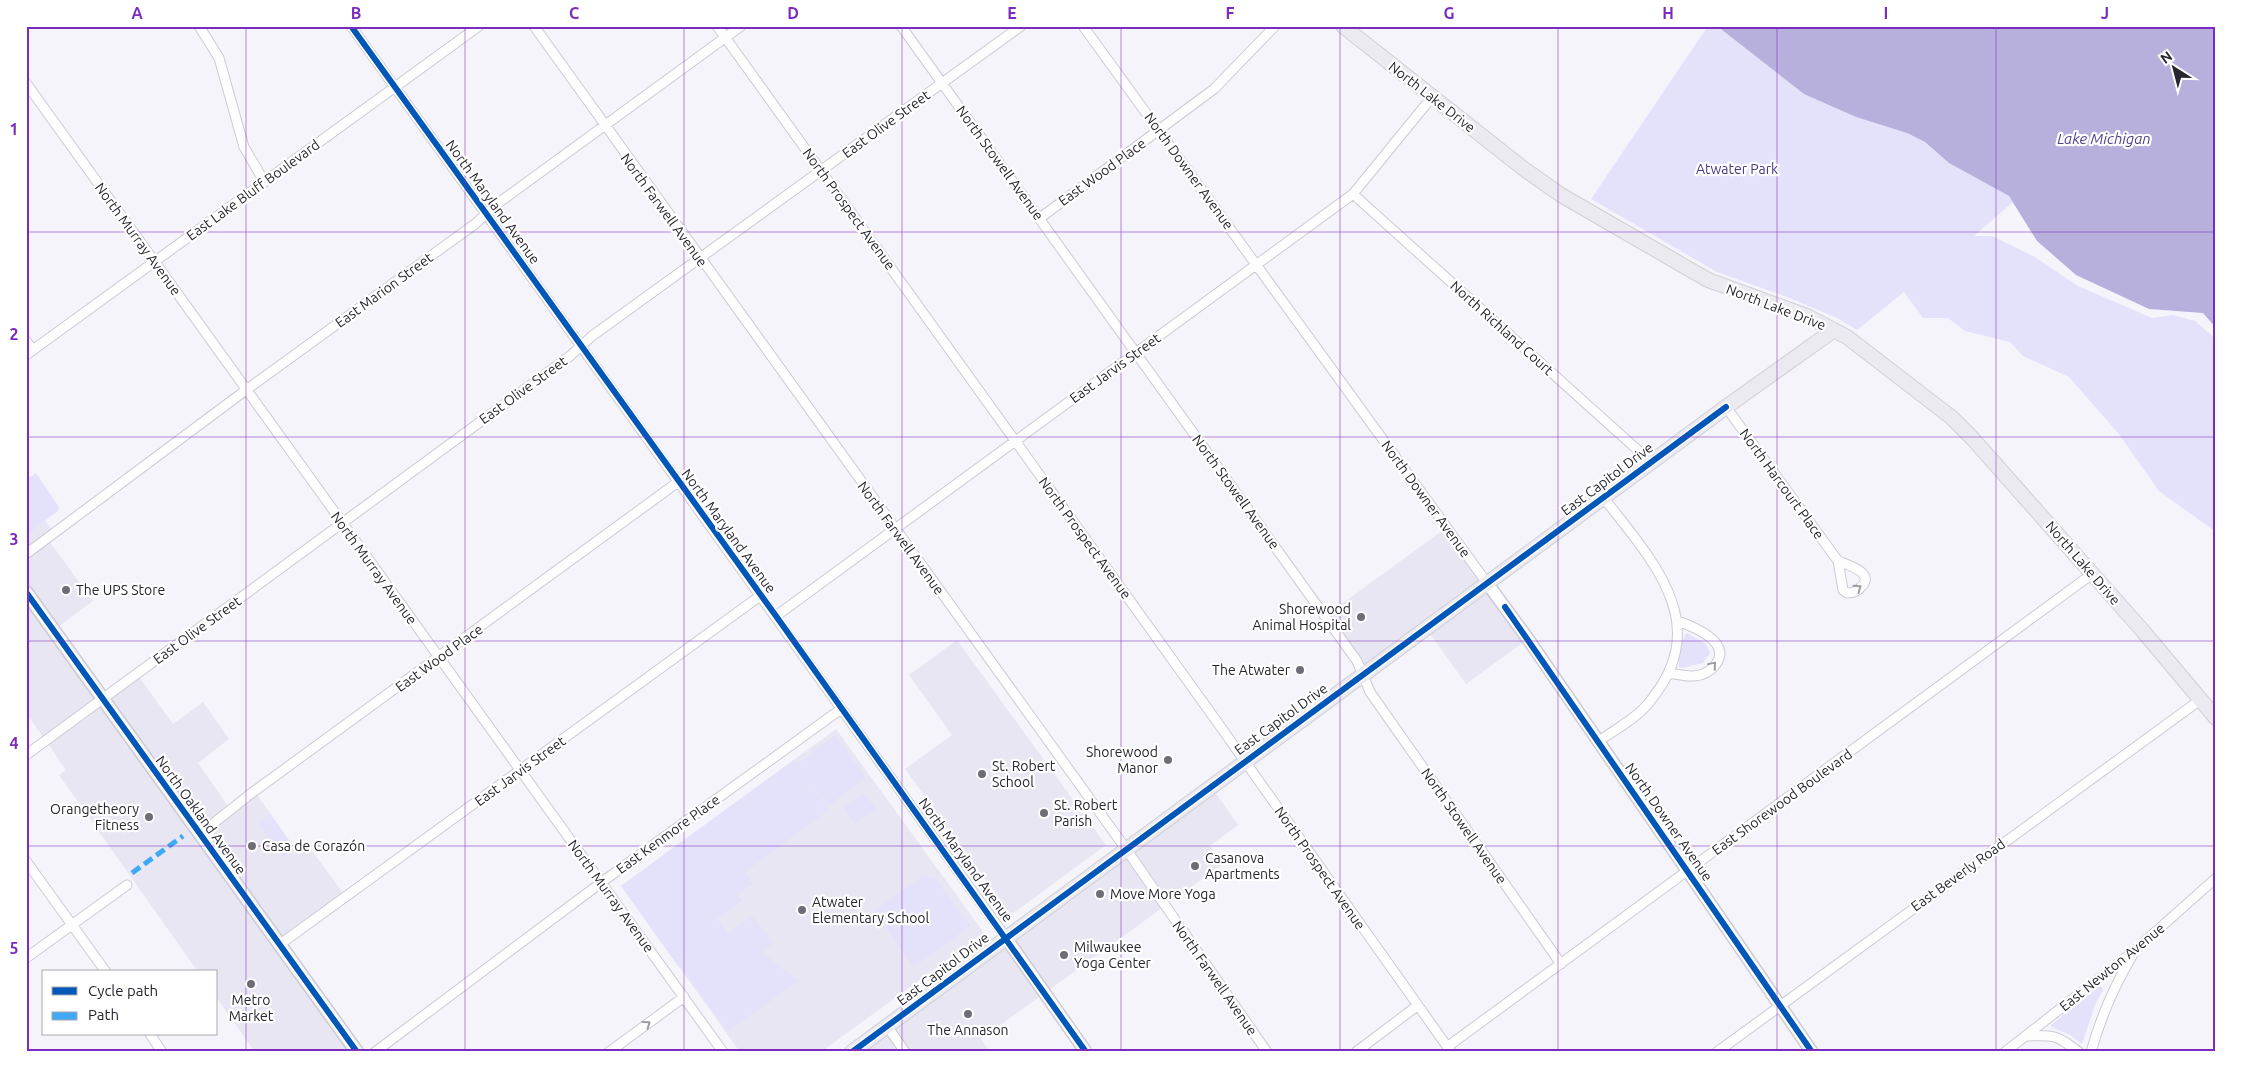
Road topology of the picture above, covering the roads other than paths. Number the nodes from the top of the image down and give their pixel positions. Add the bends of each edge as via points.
1 (199, 26) edge
2 (351, 26) edge
3 (480, 26) edge
4 (534, 26) edge
5 (717, 26) edge
6 (741, 26) edge
7 (901, 26) edge
8 (1020, 26) edge
9 (1083, 26) edge
10 (1275, 26) edge
11 (1343, 26) edge
12 (725, 38) junction
13 (26, 83) edge
14 (942, 84) junction
15 (395, 87) junction
16 (1432, 97) junction
17 (604, 126) junction
18 (1159, 130) junction
19 (822, 171) junction
20 (264, 181) junction
21 (1353, 194) junction
22 (486, 214) junction
23 (1040, 218) junction
24 (700, 259) junction
25 (154, 262) junction
26 (1256, 265) junction
27 (1834, 330) junction
28 (26, 341) edge
29 (581, 346) junction
30 (30, 352) edge
31 (1136, 353) junction
32 (246, 390) junction
33 (1726, 407) junction
34 (1015, 441) junction
35 (1651, 462) junction
36 (678, 482) junction
37 (1603, 497) junction
38 (342, 524) junction
39 (895, 529) junction
40 (26, 554) edge
41 (1838, 561) dead end
42 (2092, 574) junction
43 (1487, 583) junction
44 (26, 592) edge
45 (760, 596) junction
46 (776, 616) junction
47 (1678, 621) junction
48 (439, 658) junction
49 (1668, 673) junction
50 (1362, 675) junction
51 (103, 699) junction
52 (2200, 700) junction
53 (842, 708) junction
54 (2216, 718) edge
55 (1598, 742) junction
56 (26, 755) edge
57 (1245, 761) junction
58 (520, 771) junction
59 (200, 834) junction
60 (1126, 849) junction
61 (26, 861) edge
62 (1688, 872) junction
63 (2216, 878) edge
64 (602, 882) junction
65 (128, 885) dead end
66 (72, 925) junction
67 (1006, 938) junction
68 (279, 945) junction
69 (2134, 951) junction
70 (26, 958) edge
71 (1561, 964) junction
72 (105, 970) edge
73 (684, 997) junction
74 (1417, 1006) junction
75 (1781, 1006) junction
76 (887, 1026) junction
77 (151, 1036) edge
78 (2026, 1036) junction
79 (1449, 1049) edge
80 (162, 1052) edge
81 (357, 1052) edge
82 (375, 1052) edge
83 (609, 1052) edge
84 (723, 1052) edge
85 (852, 1052) edge
86 (905, 1052) edge
87 (1086, 1052) edge
88 (1267, 1052) edge
89 (1356, 1052) edge
90 (1717, 1052) edge
91 (1812, 1052) edge
92 (2005, 1052) edge
93 (2079, 1052) edge
94 (2091, 1052) edge

1 - 20 street via 219,58 244,147
2 - 15 street, North Maryland Avenue
3 - 15 street, East Lake Bluff Boulevard
4 - 17 street, North Farwell Avenue
5 - 12 street, North Prospect Avenue
6 - 12 street, East Marion Street
7 - 14 street, North Stowell Avenue
8 - 14 street, East Olive Street
9 - 18 street, North Downer Avenue
10 - 18 street, East Wood Place via 1214,89
11 - 16 main road, North Lake Drive
12 - 17 street, East Marion Street
12 - 19 street, North Prospect Avenue
13 - 25 street, North Murray Avenue
14 - 19 street, East Olive Street
14 - 23 street, North Stowell Avenue
15 - 20 street, East Lake Bluff Boulevard
15 - 22 street, North Maryland Avenue
16 - 21 street, East Jarvis Street
16 - 27 main road, North Lake Drive via 1543,183 1674,261 1708,280 1807,316
17 - 22 street, East Marion Street
17 - 24 street, North Farwell Avenue
18 - 23 street, East Wood Place
18 - 26 street, North Downer Avenue
19 - 24 street, East Olive Street
19 - 34 street, North Prospect Avenue
20 - 25 street, East Lake Bluff Boulevard
21 - 26 street, East Jarvis Street
21 - 35 street, North Richland Court
22 - 29 street, North Maryland Avenue
22 - 32 street, East Marion Street
23 - 31 street, North Stowell Avenue
24 - 29 street, East Olive Street
24 - 39 street, North Farwell Avenue
25 - 30 street, East Lake Bluff Boulevard
25 - 32 street, North Murray Avenue
26 - 31 street, East Jarvis Street
26 - 43 street, North Downer Avenue
27 - 33 main road, East Capitol Drive
27 - 42 main road, North Lake Drive via 1951,417
28 - 30 street
29 - 36 street, North Maryland Avenue
29 - 38 street, East Olive Street
31 - 34 street, East Jarvis Street
31 - 50 street, North Stowell Avenue via 1357,661
32 - 38 street, North Murray Avenue
32 - 40 street, East Marion Street
33 - 35 main road, East Capitol Drive
33 - 41 street, North Harcourt Place
34 - 39 street, East Jarvis Street
34 - 57 street, North Prospect Avenue
35 - 37 main road, East Capitol Drive
36 - 45 street, North Maryland Avenue
36 - 48 street, East Wood Place
37 - 43 main road, East Capitol Drive
37 - 47 street via 1657,570
38 - 48 street, North Murray Avenue
38 - 51 street, East Olive Street
39 - 46 street, East Jarvis Street
39 - 60 street, North Farwell Avenue
42 - 52 main road, North Lake Drive
42 - 62 street, East Shorewood Boulevard
43 - 50 main road, East Capitol Drive
43 - 55 street, North Downer Avenue
44 - 51 main road, North Oakland Avenue
45 - 46 street, North Maryland Avenue
45 - 58 street, East Jarvis Street
46 - 53 street, North Maryland Avenue
47 - 49 street via 1676,648
49 -> 47 street via 1704,674 1718,661 1720,652 1715,642 1702,632
48 - 58 street, North Murray Avenue
48 - 59 street, East Wood Place
49 - 55 street via 1651,701 1638,714
50 - 57 main road, East Capitol Drive
50 - 71 street, North Stowell Avenue via 1370,692
51 - 56 street, East Olive Street
51 - 59 main road, North Oakland Avenue
52 - 54 main road, North Lake Drive
52 - 75 street, East Beverly Road
53 - 64 street, East Kenmore Place
53 - 67 street, North Maryland Avenue
55 - 62 street, North Downer Avenue
57 - 60 main road, East Capitol Drive
57 - 74 street, North Prospect Avenue
58 - 64 street, North Murray Avenue
58 - 68 street, East Jarvis Street
59 - 68 main road, North Oakland Avenue
60 - 67 main road, East Capitol Drive
60 - 88 street, North Farwell Avenue
61 - 66 street
62 - 71 street, East Shorewood Boulevard
62 - 75 street, North Downer Avenue
63 - 69 street, East Newton Avenue
64 - 73 street, North Murray Avenue
64 - 82 street, East Kenmore Place
65 - 66 street
66 - 70 street
66 - 72 street
67 - 76 main road, East Capitol Drive
67 - 87 street, North Maryland Avenue
68 - 81 main road, North Oakland Avenue
69 - 78 street, East Newton Avenue
69 - 94 street via 2102,1013
71 - 79 street, East Shorewood Boulevard
83 -> 73 street
73 - 84 street, North Murray Avenue
74 - 79 street, North Prospect Avenue
74 - 89 street
75 - 90 street, East Beverly Road
75 - 91 street, North Downer Avenue
76 - 85 main road, East Capitol Drive
76 - 86 street
77 - 80 street
78 - 92 street, East Newton Avenue
78 - 93 street via 2060,1037

